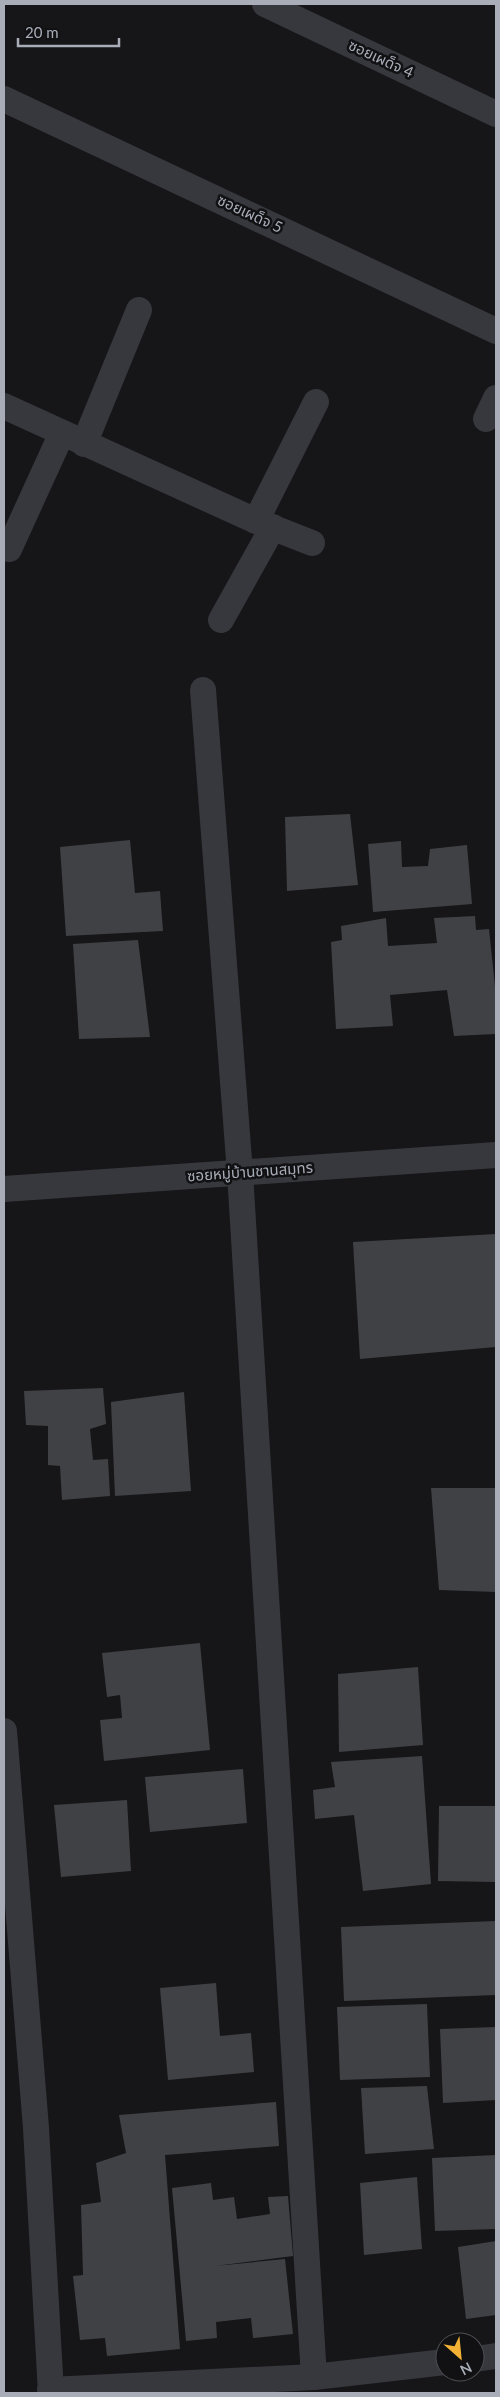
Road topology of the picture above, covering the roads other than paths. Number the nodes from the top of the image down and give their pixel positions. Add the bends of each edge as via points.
1 (266, 4) edge
2 (4, 99) edge
3 (496, 114) edge
4 (139, 310) dead end
5 (496, 331) edge
6 (316, 402) dead end
7 (4, 406) edge
8 (73, 438) junction
9 (265, 524) junction
10 (312, 543) dead end
11 (9, 549) dead end
12 (221, 620) dead end
13 (203, 690) dead end
14 (496, 1155) edge
15 (240, 1173) junction
16 (4, 1189) edge
17 (4, 1731) edge
18 (435, 2363) edge
19 (314, 2377) junction
20 (51, 2392) edge

1 - 3 street, ซอยเผด็จ 4
2 - 5 street, ซอยเผด็จ 5
4 - 8 street
6 - 9 street
7 - 8 street
8 - 9 street
8 - 11 street
9 - 10 street
9 - 12 street
13 - 15 street
14 - 15 street, ซอยหมู่บ้านชานสมุทร
15 - 16 street, ซอยหมู่บ้านชานสมุทร
15 - 19 street
17 - 20 street via 36,2128
18 - 19 street
19 - 20 street

